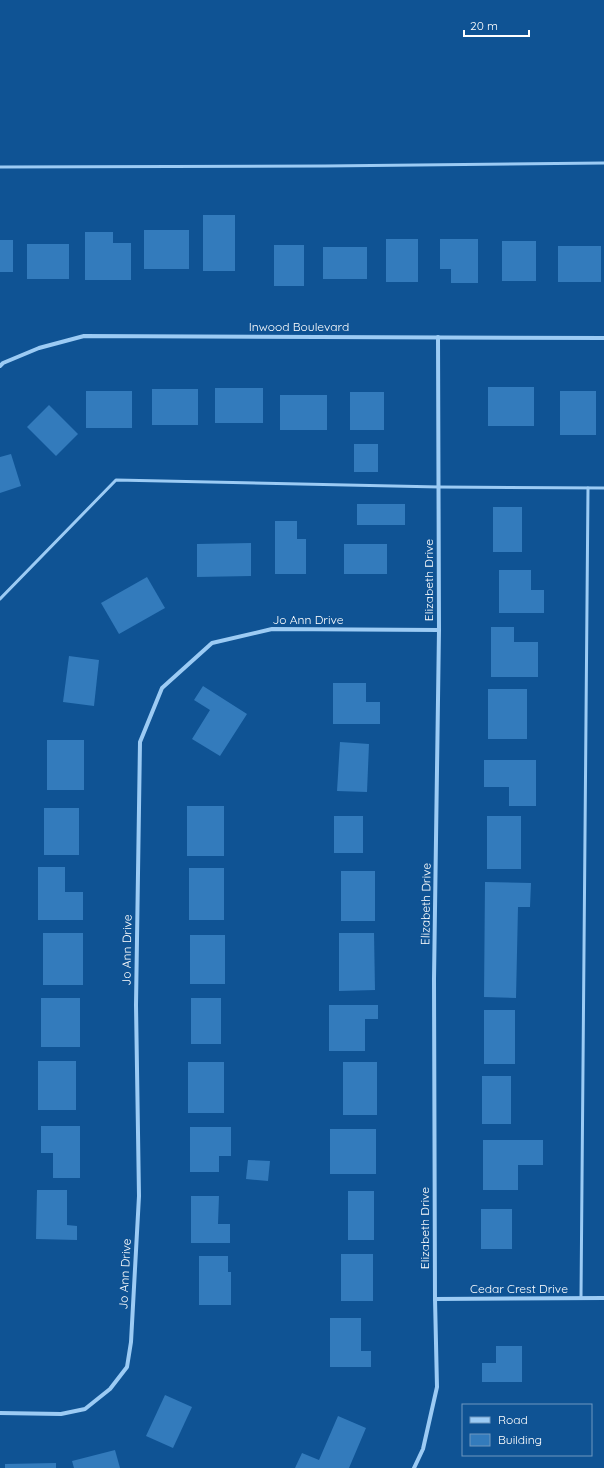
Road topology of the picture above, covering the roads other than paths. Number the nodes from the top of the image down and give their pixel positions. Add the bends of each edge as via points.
1 (604, 163) edge
2 (0, 167) edge
3 (438, 337) junction
4 (604, 338) edge
5 (0, 366) edge
6 (439, 487) junction
7 (588, 488) junction
8 (604, 488) edge
9 (0, 599) edge
10 (439, 630) junction
11 (581, 1298) junction
12 (604, 1298) edge
13 (435, 1299) junction
14 (0, 1413) edge
15 (414, 1468) edge

1 - 2 lane
3 - 4 street, Inwood Boulevard
3 - 5 street, Inwood Boulevard via 84,336 39,348
3 - 6 street, Elizabeth Drive
6 - 7 lane
6 - 9 lane via 116,480
6 - 10 street, Elizabeth Drive
7 - 8 lane
7 - 11 lane
10 - 13 street, Elizabeth Drive via 434,979
10 - 14 street, Jo Ann Drive via 272,629 212,643 162,688 140,742 136,1006 139,1196 131,1342 127,1367 110,1389 85,1409 61,1414
11 - 12 street, Cedar Crest Drive
11 - 13 street, Cedar Crest Drive
13 - 15 street, Elizabeth Drive via 437,1387 423,1449

